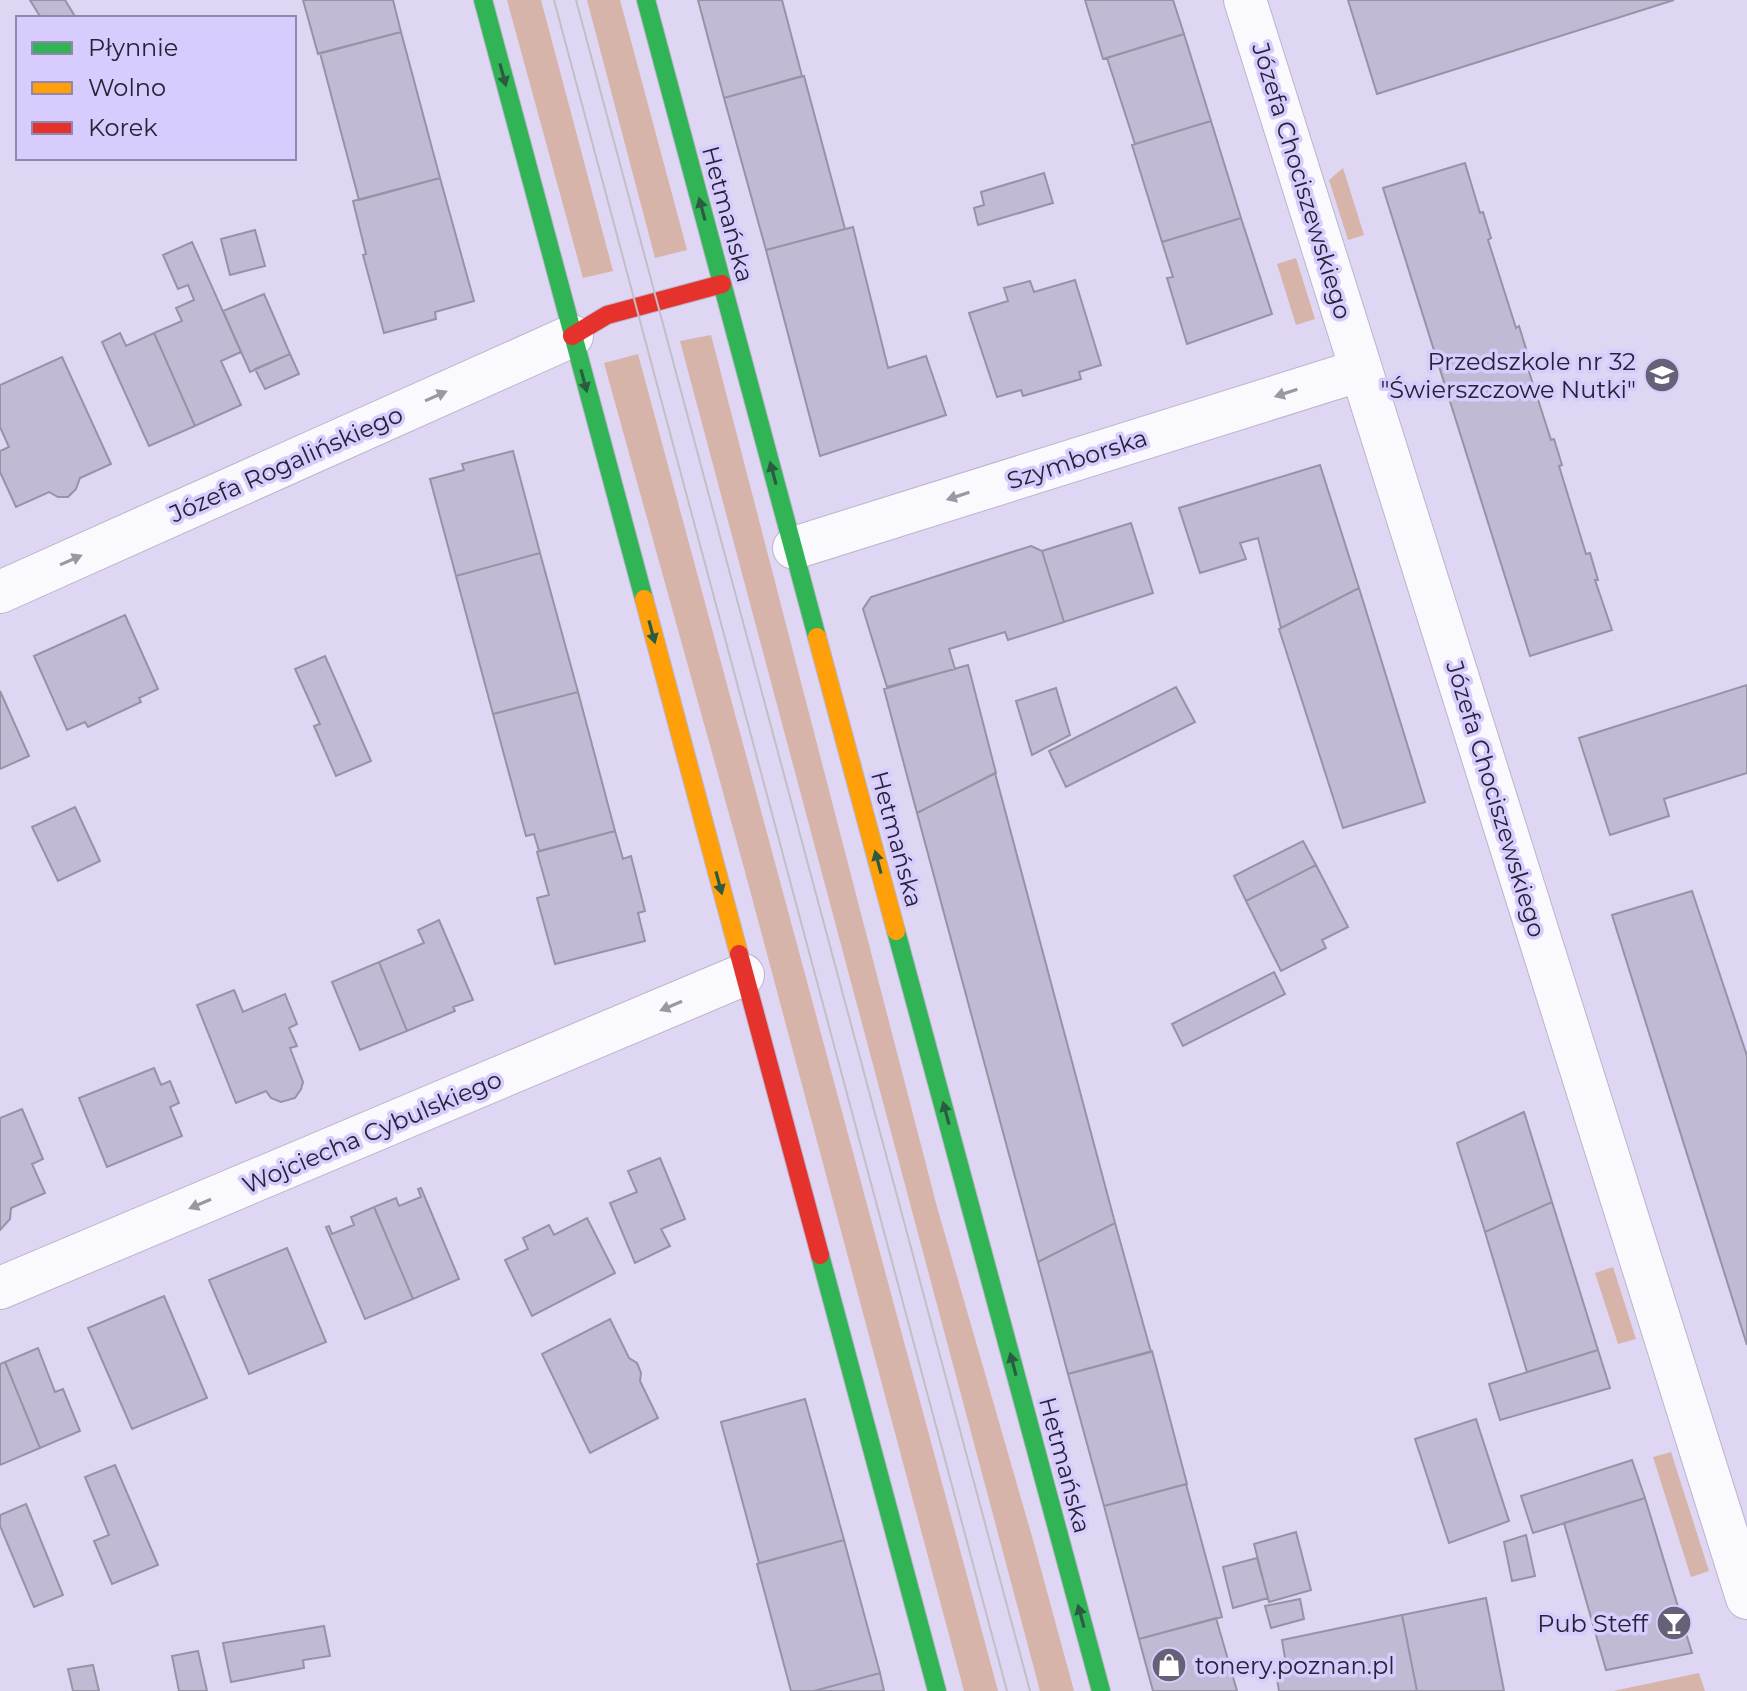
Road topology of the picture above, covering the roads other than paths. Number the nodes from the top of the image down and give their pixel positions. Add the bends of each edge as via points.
1 (483, 0) edge
2 (646, 0) edge
3 (1245, 0) edge
4 (722, 284) junction
5 (572, 336) junction
6 (1361, 370) junction
7 (794, 548) junction
8 (0, 592) edge
9 (743, 975) junction
10 (0, 1288) edge
11 (1747, 1598) edge
12 (937, 1691) edge
13 (1101, 1691) edge

1 -> 5 main road
4 -> 2 main road, Hetmańska
3 - 6 street, Józefa Chociszewskiego
4 - 5 main road via 607,315
7 -> 4 main road, Hetmańska
8 -> 5 street, Józefa Rogalińskiego
5 -> 9 main road
6 -> 7 street, Szymborska
6 - 11 street, Józefa Chociszewskiego
13 -> 7 main road, Hetmańska
9 -> 10 street, Wojciecha Cybulskiego
9 - 12 main road

